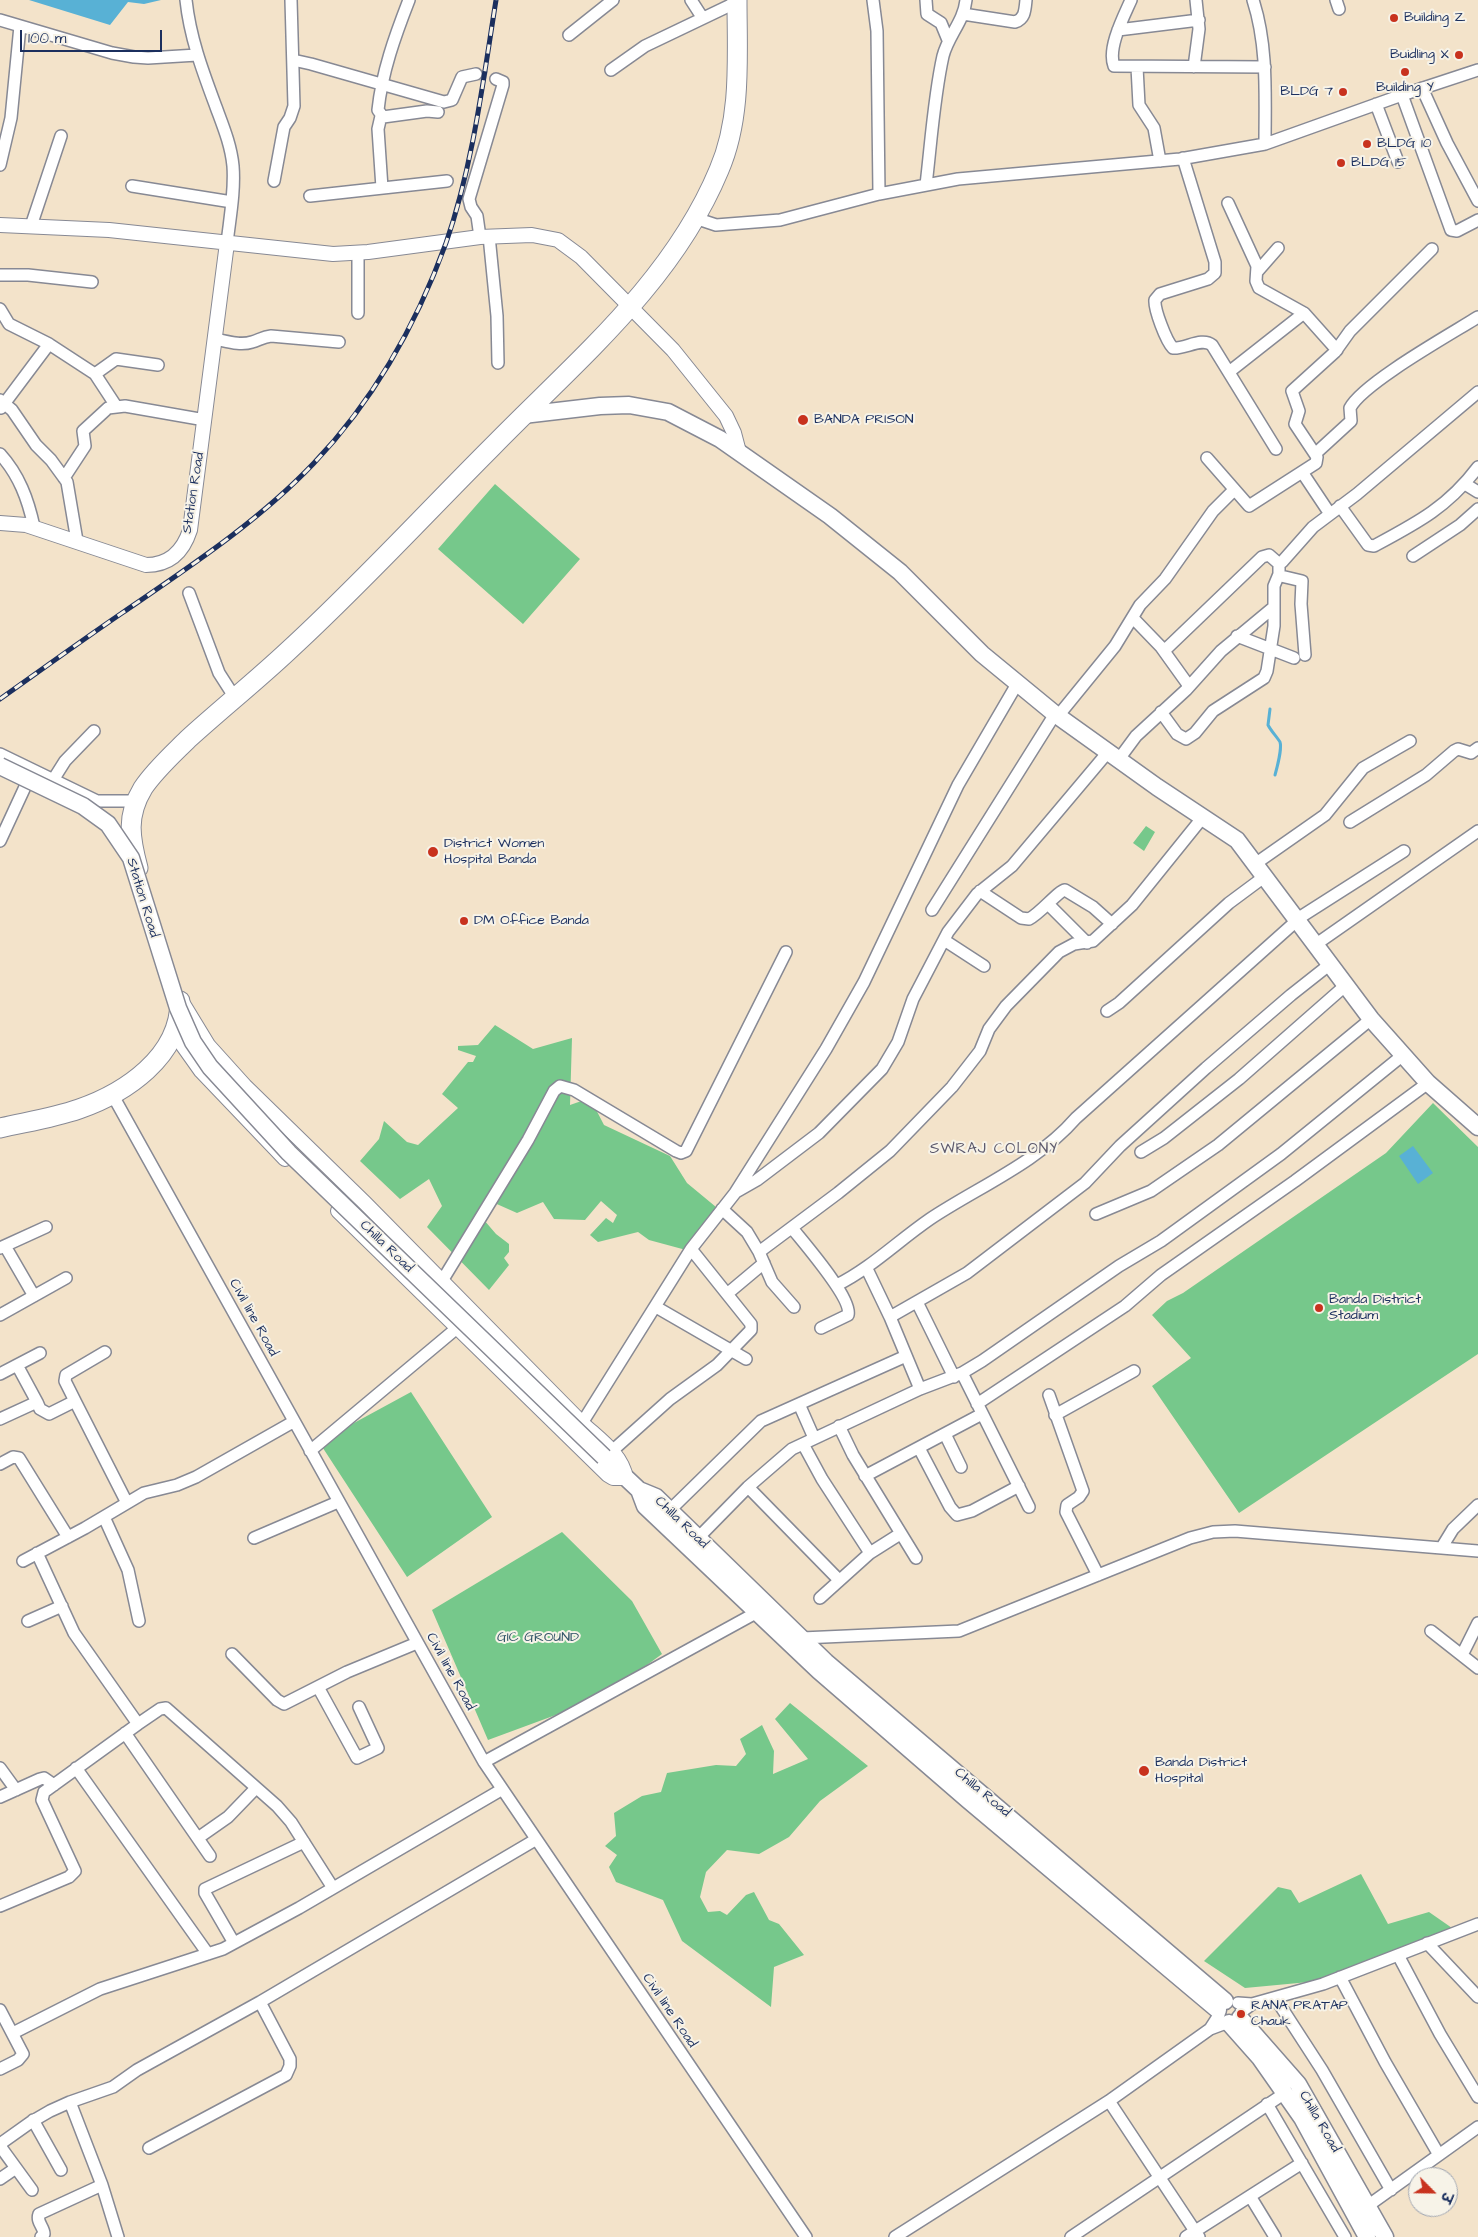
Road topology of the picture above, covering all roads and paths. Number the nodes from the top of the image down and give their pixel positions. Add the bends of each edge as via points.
1 (186, 0) edge
2 (291, 0) edge
3 (409, 0) edge
4 (613, 0) edge
5 (692, 0) edge
6 (873, 0) edge
7 (926, 0) edge
8 (966, 0) edge
9 (1026, 0) edge
10 (1131, 0) edge
11 (1196, 0) edge
12 (1254, 0) edge
13 (737, 1) edge
14 (964, 14) junction
15 (702, 18) junction
16 (0, 20) edge
17 (1199, 20) junction
18 (20, 26) junction
19 (1118, 30) junction
20 (569, 35) dead end
21 (948, 40) junction
22 (197, 55) junction
23 (293, 60) junction
24 (1137, 67) junction
25 (1194, 67) junction
26 (1265, 67) junction
27 (611, 70) dead end
28 (1477, 73) edge
29 (476, 74) dead end
30 (496, 79) dead end
31 (381, 84) junction
32 (1422, 88) junction
33 (1402, 95) junction
34 (1376, 104) junction
35 (438, 112) dead end
36 (381, 116) junction
37 (61, 136) dead end
38 (1265, 144) junction
39 (1183, 158) junction
40 (1160, 161) junction
41 (1398, 162) dead end
42 (0, 165) edge
43 (274, 181) dead end
44 (447, 181) dead end
45 (926, 185) junction
46 (132, 186) dead end
47 (382, 188) junction
48 (878, 194) junction
49 (310, 196) dead end
50 (1478, 201) edge
51 (232, 202) junction
52 (1228, 203) dead end
53 (695, 218) junction
54 (1478, 220) edge
55 (0, 225) edge
56 (32, 226) junction
57 (485, 236) junction
58 (227, 243) junction
59 (1278, 248) dead end
60 (1432, 249) dead end
61 (358, 253) junction
62 (1257, 272) junction
63 (0, 275) edge
64 (92, 282) dead end
65 (631, 307) junction
66 (0, 309) edge
67 (358, 313) dead end
68 (1304, 313) junction
69 (1478, 317) edge
70 (215, 338) junction
71 (339, 342) dead end
72 (49, 344) junction
73 (1337, 350) junction
74 (498, 363) dead end
75 (158, 365) dead end
76 (1229, 372) junction
77 (95, 374) junction
78 (1478, 392) edge
79 (1, 404) edge
80 (116, 406) junction
81 (523, 415) junction
82 (204, 420) junction
83 (1276, 449) dead end
84 (739, 452) junction
85 (0, 454) edge
86 (1315, 454) junction
87 (1207, 458) dead end
88 (1478, 467) edge
89 (1302, 472) junction
90 (64, 478) junction
91 (1465, 484) junction
92 (1234, 490) junction
93 (1478, 492) edge
94 (1340, 506) junction
95 (1478, 509) edge
96 (1330, 514) junction
97 (0, 523) edge
98 (34, 527) junction
99 (77, 541) junction
100 (1413, 556) dead end
101 (1280, 568) junction
102 (189, 593) dead end
103 (1274, 607) junction
104 (1133, 618) junction
105 (1237, 636) junction
106 (1164, 651) junction
107 (1270, 651) junction
108 (1017, 684) junction
109 (1189, 686) junction
110 (235, 698) junction
111 (1161, 712) junction
112 (1057, 715) junction
113 (94, 731) dead end
114 (1410, 741) dead end
115 (1478, 748) edge
116 (0, 754) edge
117 (1113, 756) junction
118 (0, 766) edge
119 (32, 770) junction
120 (53, 780) junction
121 (137, 801) junction
122 (1204, 817) junction
123 (1350, 822) dead end
124 (1478, 831) edge
125 (0, 841) edge
126 (1404, 850) dead end
127 (1260, 871) junction
128 (980, 891) junction
129 (1049, 904) junction
130 (932, 910) dead end
131 (1296, 921) junction
132 (1112, 924) junction
133 (944, 940) junction
134 (1088, 943) junction
135 (1315, 946) junction
136 (786, 952) dead end
137 (1330, 965) junction
138 (984, 966) dead end
139 (1346, 985) junction
140 (179, 1003) junction
141 (1107, 1011) dead end
142 (1371, 1019) junction
143 (174, 1033) junction
144 (1403, 1055) junction
145 (1428, 1083) junction
146 (112, 1094) junction
147 (1478, 1127) edge
148 (0, 1128) edge
149 (1141, 1152) dead end
150 (735, 1193) junction
151 (722, 1209) junction
152 (1096, 1214) dead end
153 (46, 1227) dead end
154 (792, 1228) junction
155 (2, 1247) edge
156 (691, 1249) junction
157 (760, 1252) junction
158 (764, 1263) junction
159 (867, 1269) junction
160 (66, 1278) dead end
161 (442, 1281) junction
162 (837, 1285) junction
163 (727, 1294) junction
164 (34, 1296) junction
165 (917, 1302) junction
166 (656, 1307) junction
167 (794, 1307) dead end
168 (0, 1315) edge
169 (890, 1317) junction
170 (456, 1328) junction
171 (821, 1328) dead end
172 (732, 1349) junction
173 (106, 1352) dead end
174 (40, 1353) dead end
175 (906, 1356) junction
176 (746, 1359) dead end
177 (18, 1365) junction
178 (1134, 1371) dead end
179 (0, 1374) edge
180 (958, 1375) junction
181 (920, 1390) junction
182 (1049, 1395) dead end
183 (75, 1401) junction
184 (37, 1402) junction
185 (799, 1404) junction
186 (980, 1409) junction
187 (1055, 1415) junction
188 (0, 1419) edge
189 (293, 1422) junction
190 (582, 1423) junction
191 (839, 1426) junction
192 (946, 1434) junction
193 (814, 1438) junction
194 (803, 1444) junction
195 (920, 1448) junction
196 (310, 1452) junction
197 (608, 1454) junction
198 (0, 1464) edge
199 (961, 1467) dead end
200 (865, 1476) junction
201 (626, 1478) junction
202 (1018, 1486) junction
203 (748, 1487) junction
204 (639, 1490) junction
205 (338, 1502) junction
206 (127, 1503) junction
207 (1478, 1505) edge
208 (1029, 1507) dead end
209 (670, 1510) junction
210 (104, 1517) junction
211 (900, 1534) junction
212 (68, 1537) junction
213 (254, 1538) dead end
214 (697, 1539) junction
215 (1442, 1547) junction
216 (1478, 1551) edge
217 (870, 1552) junction
218 (37, 1553) junction
219 (916, 1558) dead end
220 (23, 1561) dead end
221 (1098, 1575) junction
222 (839, 1580) junction
223 (820, 1598) dead end
224 (62, 1606) junction
225 (762, 1610) junction
226 (28, 1621) dead end
227 (139, 1621) dead end
228 (1478, 1623) edge
229 (1431, 1632) dead end
230 (802, 1638) junction
231 (417, 1643) junction
232 (232, 1654) dead end
233 (1462, 1655) junction
234 (1478, 1668) edge
235 (318, 1687) junction
236 (359, 1707) dead end
237 (138, 1724) junction
238 (125, 1733) junction
239 (484, 1762) junction
240 (0, 1768) edge
241 (76, 1768) junction
242 (54, 1784) junction
243 (256, 1788) junction
244 (16, 1790) junction
245 (502, 1790) junction
246 (0, 1797) edge
247 (198, 1838) junction
248 (535, 1840) junction
249 (304, 1842) junction
250 (210, 1856) dead end
251 (1046, 1857) junction
252 (333, 1888) junction
253 (0, 1906) edge
254 (1478, 1924) edge
255 (234, 1943) junction
256 (1427, 1943) junction
257 (208, 1954) junction
258 (1398, 1955) junction
259 (1340, 1977) junction
260 (1478, 1997) edge
261 (1276, 1998) junction
262 (260, 2002) junction
263 (0, 2010) edge
264 (1232, 2012) junction
265 (13, 2033) junction
266 (0, 2069) edge
267 (1285, 2093) junction
268 (1478, 2097) edge
269 (1109, 2101) junction
270 (70, 2102) junction
271 (1267, 2104) junction
272 (34, 2120) junction
273 (1478, 2127) edge
274 (0, 2145) edge
275 (149, 2148) dead end
276 (1439, 2155) junction
277 (1302, 2163) junction
278 (16, 2168) junction
279 (61, 2170) dead end
280 (1160, 2176) junction
281 (0, 2179) edge
282 (102, 2185) junction
283 (32, 2190) dead end
284 (1391, 2190) junction
285 (1250, 2196) junction
286 (1361, 2210) junction
287 (1193, 2235) edge
288 (41, 2237) edge
289 (118, 2237) edge
290 (806, 2237) edge
291 (896, 2237) edge
292 (1071, 2237) edge
293 (1275, 2237) edge
294 (1345, 2237) edge
295 (1367, 2237) edge
296 (1385, 2237) edge

1 - 22 street via 188,24
2 - 23 street
3 - 31 street
4 - 20 street
5 - 15 street
6 - 48 street via 878,31
7 - 21 street via 927,14 941,23
8 - 14 street
9 - 14 street via 1023,16 1015,22
10 - 19 street
11 - 17 street
12 - 26 street
13 - 15 street
13 - 53 highway via 734,116 719,170
14 - 21 street
15 - 27 street via 645,46
16 - 18 street
17 - 19 street
17 - 25 street
18 - 22 street via 134,57
18 - 42 street via 11,118
19 - 24 street via 1113,64
21 - 45 street
22 - 51 street via 228,140 233,165
23 - 31 street
23 - 43 street via 293,112 284,127
24 - 25 street
24 - 40 street via 1139,105 1154,128
25 - 26 street
26 - 38 street
28 - 32 street
29 - 31 street via 462,77 450,102
30 - 57 street via 503,85 469,199
31 - 36 street via 378,110
32 - 33 street
32 - 50 street
33 - 34 street
33 - 54 street via 1451,230 1457,231
34 - 38 street
34 - 41 street
35 - 36 street
36 - 47 street via 378,129
37 - 56 street
38 - 39 street
39 - 40 street
39 - 76 street via 1215,262 1215,273 1208,279 1160,294 1155,300 1155,307 1170,345 1179,348 1209,342
40 - 45 street via 958,178
44 - 47 street
45 - 48 street
46 - 51 street
47 - 49 street
48 - 53 street via 780,220 716,225
51 - 58 street
52 - 62 street
53 - 65 highway via 663,268
55 - 56 street
56 - 58 street via 109,230
57 - 61 street
57 - 65 street via 532,235 558,240 581,256
57 - 74 street via 497,316
58 - 61 street via 333,254
58 - 70 street, Station Road
59 - 62 street
60 - 73 street via 1350,331
61 - 67 street
62 - 68 street via 1259,288
63 - 64 street
65 - 81 highway
65 - 84 street via 673,350 726,416
66 - 72 street via 9,324
68 - 73 street
68 - 76 street
69 - 86 street via 1384,377 1360,397 1350,408 1351,421
70 - 71 street via 240,343 271,336
70 - 82 street, Station Road
72 - 77 street
72 - 79 street
73 - 86 street via 1292,391 1300,411 1295,424
75 - 77 street via 116,359
76 - 83 street
77 - 80 street
78 - 94 street
79 - 90 street
80 - 82 street
80 - 90 street via 108,408 83,431 85,446
81 - 84 main road via 600,406 650,407 694,424
81 - 110 highway via 345,597
82 - 99 street, Station Road via 190,530 180,551 167,562 146,565
84 - 108 main road via 862,539
85 - 98 street via 15,472
86 - 89 street via 1318,460
87 - 92 street
88 - 91 street
89 - 92 street via 1253,506 1246,505
89 - 96 street
90 - 99 street via 70,493
91 - 93 street
91 - 94 street via 1429,516 1374,546 1368,545
92 - 104 street via 1213,511
94 - 96 street
95 - 100 street
96 - 101 street via 1310,530
97 - 98 street, Station Road
98 - 99 street, Station Road
101 - 103 street via 1274,586
101 - 106 street via 1269,555 1262,557
101 - 107 street via 1302,581 1300,657
102 - 110 street via 219,673
103 - 105 street
103 - 107 street
104 - 106 street
104 - 112 street via 1115,646
105 - 107 street
105 - 109 street
106 - 109 street
107 - 111 street via 1264,678 1213,711 1190,737 1186,739 1177,734
108 - 112 main road
108 - 150 street via 958,785 864,982
109 - 111 street
110 - 121 highway via 177,750 154,775
111 - 117 street
112 - 117 main road
112 - 130 street
113 - 120 street via 65,761
114 - 127 street via 1363,768 1325,815
115 - 123 street via 1471,753 1454,751 1426,775
116 - 119 street
117 - 122 main road
117 - 128 street via 1012,866
118 - 140 main road, Station Road, bridge via 83,806 108,824 118,837 137,874 156,944
119 - 120 street
119 - 125 street
120 - 121 street via 97,801
121 - 140 highway via 130,830 132,846 155,913
122 - 127 main road via 1232,836
122 - 132 street via 1141,896
124 - 135 street
126 - 131 street
127 - 131 main road
127 - 141 street
128 - 129 street via 1025,919 1033,917
128 - 133 street
129 - 132 street via 1058,892 1065,890 1093,907
129 - 134 street
131 - 135 main road
131 - 159 street via 1056,1138 1011,1170 931,1218
132 - 134 street
133 - 138 street
133 - 150 street via 913,999 898,1042 882,1069 819,1133
134 - 154 street via 1074,944 1059,952 994,1021 980,1051 952,1087 890,1151
135 - 137 main road
136 - 161 street via 686,1150 676,1151 574,1090 560,1086 554,1091
137 - 139 main road
137 - 165 street via 1206,1068 1120,1146 1085,1183 991,1257
139 - 142 main road
139 - 149 street via 1239,1079 1164,1138
140 - 143 highway
140 - 161 street via 208,1045 245,1086
140 - 197 main road, Chilla Road, bridge via 192,1042 210,1067 283,1147
142 - 144 main road
142 - 152 street via 1203,1155 1151,1191
143 - 146 highway via 153,1064
143 - 170 street via 200,1071 247,1122
144 - 145 main road
144 - 180 street via 1281,1154 1162,1240
145 - 147 main road
145 - 186 street
146 - 148 highway via 76,1110
146 - 189 street, Civil line Road
150 - 151 street
151 - 156 street
151 - 157 street via 747,1232
153 - 155 street
154 - 157 street
154 - 162 street
155 - 164 street
156 - 163 street
156 - 166 street
157 - 158 street
158 - 163 street
158 - 167 street via 772,1282
159 - 162 street
159 - 169 street
160 - 164 street
161 - 190 street
162 - 171 street via 850,1311
163 - 172 street via 752,1327
164 - 168 street
165 - 169 street
165 - 180 street
166 - 172 street
166 - 190 street
169 - 175 street
170 - 196 street
170 - 201 street via 608,1475
172 - 176 street
172 - 197 street via 717,1365 670,1399
173 - 183 street via 66,1376 65,1381
174 - 177 street
175 - 181 street
175 - 185 street
177 - 179 street
177 - 184 street
178 - 187 street
180 - 181 street
180 - 186 street
181 - 191 street
182 - 187 street
183 - 184 street via 49,1414 40,1410
183 - 206 street
184 - 188 street
185 - 193 street
185 - 209 street via 761,1421
186 - 192 street
186 - 202 street
187 - 221 street via 1083,1491 1067,1505 1066,1512
189 - 196 street, Civil line Road
189 - 206 street via 196,1477 144,1493
190 - 197 street
191 - 193 street
191 - 200 street
192 - 195 street
192 - 199 street
193 - 194 street
194 - 203 street via 780,1458
194 - 217 street
195 - 200 street
195 - 202 street via 957,1515 972,1511
196 - 205 street, Civil line Road
197 - 201 main road, Chilla Road
198 - 212 street via 13,1457 19,1458
200 - 211 street
201 - 204 main road, Chilla Road
202 - 208 street
203 - 214 street
203 - 222 street
204 - 209 main road, Chilla Road via 656,1496
204 - 225 main road via 645,1506
205 - 213 street
205 - 231 street, Civil line Road
206 - 210 street
207 - 215 street via 1453,1529
209 - 214 main road, Chilla Road
210 - 212 street
210 - 227 street via 128,1570
211 - 217 street
211 - 219 street
212 - 218 street
214 - 225 main road, Chilla Road
215 - 216 street
215 - 221 street via 1213,1532
217 - 222 street
218 - 220 street
218 - 224 street
221 - 230 street via 958,1631
222 - 223 street
224 - 226 street
224 - 237 street via 83,1648
225 - 230 main road, Chilla Road
225 - 239 street
225 - 251 main road via 826,1677
228 - 233 street
229 - 233 street
230 - 251 main road, Chilla Road
231 - 235 street
231 - 239 street, Civil line Road
232 - 235 street via 284,1704
233 - 234 street
235 - 236 street via 358,1758 378,1748
237 - 238 street
237 - 243 street via 160,1709 171,1710
238 - 241 street
238 - 247 street
239 - 245 street, Civil line Road
240 - 244 street
241 - 242 street
241 - 257 street
242 - 244 street via 44,1778
242 - 253 street via 44,1792 42,1800 76,1872
243 - 247 street via 228,1817
243 - 249 street via 291,1822
244 - 246 street
245 - 248 street, Civil line Road
245 - 252 street
247 - 250 street
248 - 262 street
248 - 290 street, Civil line Road
249 - 252 street
249 - 255 street via 205,1889
251 - 264 main road
252 - 255 street
254 - 256 street
255 - 257 street
256 - 258 street
256 - 260 street
257 - 265 street via 100,1989
258 - 259 street
258 - 268 street
259 - 261 street
259 - 276 street via 1384,2062
261 - 264 street
261 - 284 street
262 - 270 street via 137,2070 113,2087
262 - 275 street via 290,2058 286,2075
263 - 265 street
264 - 267 main road
264 - 269 street
264 - 286 main road, Chilla Road via 1298,2084
265 - 266 street via 23,2054
267 - 271 street
267 - 286 main road
269 - 280 street
269 - 291 street
270 - 272 street
270 - 282 street
271 - 277 street
271 - 280 street
272 - 274 street
272 - 279 street
273 - 276 street
274 - 278 street
276 - 284 street
277 - 285 street
277 - 294 street
278 - 281 street
278 - 283 street
280 - 287 street
280 - 292 street
282 - 288 street via 39,2214 44,2231
282 - 289 street
284 - 286 street
285 - 287 street
285 - 293 street
286 - 295 main road
286 - 296 main road, Chilla Road

